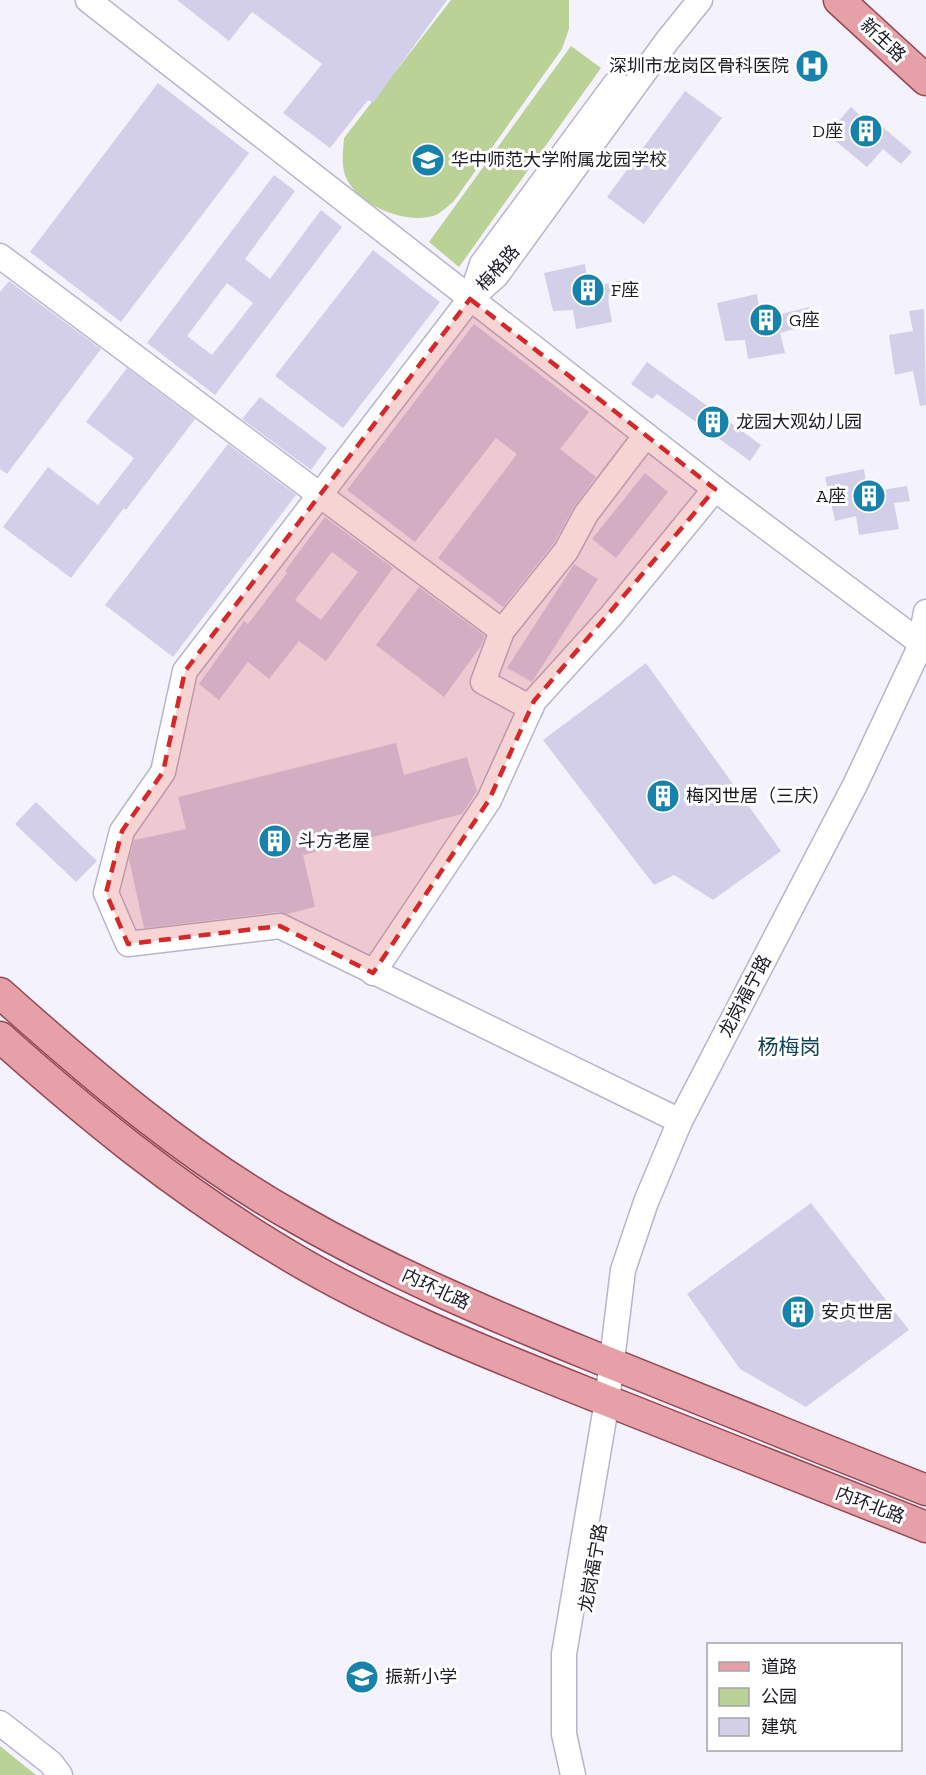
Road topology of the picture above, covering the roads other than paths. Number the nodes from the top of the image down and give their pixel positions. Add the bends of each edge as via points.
1 (88, 0) edge
2 (680, 0) edge
3 (700, 0) edge
4 (839, 0) edge
5 (866, 0) edge
6 (926, 55) edge
7 (926, 80) edge
8 (0, 256) edge
9 (470, 299) junction
10 (646, 435) junction
11 (715, 489) junction
12 (320, 494) junction
13 (926, 612) edge
14 (502, 631) junction
15 (924, 641) edge
16 (531, 708) junction
17 (373, 973) junction
18 (0, 993) edge
19 (0, 1037) edge
20 (680, 1121) junction
21 (610, 1363) junction
22 (614, 1404) junction
23 (926, 1490) edge
24 (926, 1527) edge
25 (0, 1723) edge
26 (60, 1775) edge
27 (573, 1775) edge
28 (589, 1775) edge

1 - 9 street
2 - 9 street, 梅格路 via 482,264
3 - 9 street, 梅格路 via 496,276
4 - 7 main road, 新生路
5 - 6 main road, 新生路
8 - 12 street
9 - 10 street
9 - 12 street
10 - 11 street
10 - 14 street via 586,514 566,551
11 - 15 street
11 - 16 street
12 - 14 street
12 - 17 street via 185,671 163,772 122,831 106,893 128,944 280,926
13 - 15 street, 龙岗福宁路
14 - 16 street via 483,682
15 - 20 street, 龙岗福宁路 via 855,785
16 - 17 street via 489,800
17 - 20 street
18 - 21 main road, 内环北路 via 147,1119 293,1217 456,1300
19 - 22 main road, 内环北路 via 126,1146 274,1247 440,1334
20 - 21 street, 龙岗福宁路 via 623,1269
21 - 22 street, 龙岗福宁路
21 - 23 main road, 内环北路
22 - 24 main road, 内环北路
22 - 27 street, 龙岗福宁路 via 564,1654 564,1734
22 - 28 street, 龙岗福宁路 via 576,1658 580,1735
25 - 26 street via 51,1763

